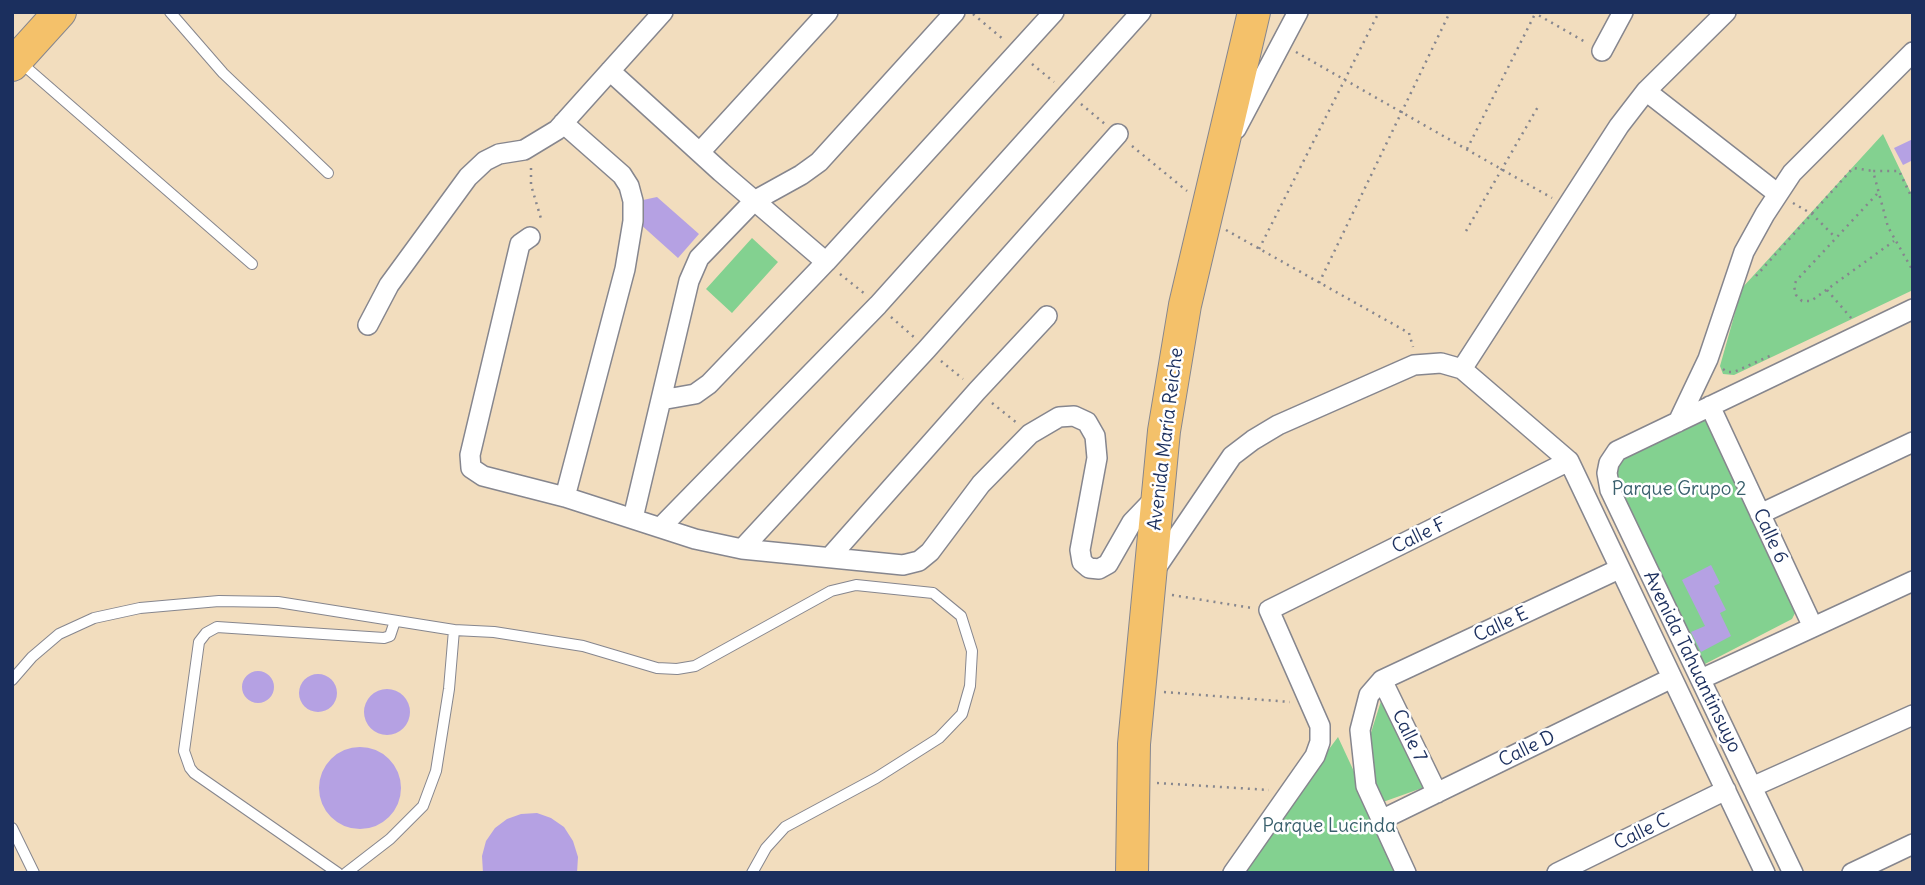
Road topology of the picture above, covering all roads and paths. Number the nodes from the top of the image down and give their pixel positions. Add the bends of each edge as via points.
1 (60, 12) edge
2 (170, 12) edge
3 (663, 12) edge
4 (828, 12) edge
5 (955, 12) edge
6 (971, 12) edge
7 (1054, 12) edge
8 (1141, 12) edge
9 (1254, 12) edge
10 (1298, 12) edge
11 (1379, 12) edge
12 (1450, 12) edge
13 (1623, 12) edge
14 (1726, 12) edge
15 (1535, 13) edge
16 (1281, 43) junction
17 (1602, 51) joint
18 (1018, 52) junction
19 (1913, 52) edge
20 (15, 62) edge
21 (610, 71) junction
22 (1345, 80) junction
23 (1646, 91) junction
24 (1068, 93) junction
25 (1539, 105) dead end
26 (1402, 112) junction
27 (563, 123) junction
28 (1118, 134) junction
29 (531, 147) junction
30 (1467, 149) junction
31 (700, 152) junction
32 (1220, 159) junction
33 (1502, 169) junction
34 (1873, 171) junction
35 (328, 173) dead end
36 (1778, 194) junction
37 (1877, 194) junction
38 (1913, 200) edge
39 (754, 201) junction
40 (1567, 207) junction
41 (1812, 214) junction
42 (1205, 222) junction
43 (1466, 231) dead end
44 (537, 233) joint
45 (1836, 238) junction
46 (1894, 241) junction
47 (1259, 249) junction
48 (826, 262) junction
49 (252, 264) dead end
50 (1913, 271) edge
51 (1751, 281) dead end
52 (1319, 283) junction
53 (1827, 290) junction
54 (1913, 309) edge
55 (1047, 316) dead end
56 (1852, 319) dead end
57 (368, 325) dead end
58 (1409, 333) dead end
59 (1781, 351) dead end
60 (1721, 362) dead end
61 (1462, 369) junction
62 (661, 400) junction
63 (1710, 406) junction
64 (1678, 422) junction
65 (1913, 442) edge
66 (1569, 461) junction
67 (565, 497) junction
68 (1156, 497) junction
69 (1760, 514) junction
70 (634, 518) junction
71 (660, 527) junction
72 (742, 549) junction
73 (830, 557) junction
74 (1619, 569) junction
75 (1152, 575) junction
76 (1913, 581) edge
77 (1269, 610) junction
78 (395, 621) junction
79 (1813, 627) junction
80 (454, 630) junction
81 (1672, 678) junction
82 (1701, 679) junction
83 (12, 680) edge
84 (1382, 680) junction
85 (1162, 692) dead end
86 (1311, 703) junction
87 (1913, 715) edge
88 (1156, 783) dead end
89 (1752, 788) junction
90 (1726, 790) junction
91 (1290, 791) junction
92 (1437, 793) junction
93 (1381, 820) junction
94 (12, 828) edge
95 (1913, 844) edge
96 (34, 873) edge
97 (338, 873) edge
98 (346, 873) edge
99 (752, 873) edge
100 (1132, 873) edge
101 (1233, 873) edge
102 (1405, 873) edge
103 (1557, 873) edge
104 (1765, 873) edge
105 (1793, 873) edge
106 (1852, 873) edge

1 - 20 main road
2 - 35 lane via 223,73
3 - 21 street
4 - 31 street
5 - 39 street via 819,162
6 - 18 path
7 - 18 street
8 - 24 street
9 - 32 main road, Avenida María Reiche
10 - 16 street
11 - 22 path
12 - 26 path
13 - 17 street
14 - 23 street
15 - 17 path
15 - 30 path
16 - 22 path
16 - 32 street
18 - 24 path
18 - 48 street
19 - 36 street via 1792,173
20 - 49 lane
21 - 27 street
21 - 31 street
22 - 26 path
22 - 47 path
23 - 36 street
23 - 40 street
24 - 28 path
24 - 71 street via 878,305
25 - 33 path
26 - 30 path
26 - 52 path
27 - 29 street
27 - 67 street via 622,175 633,201 625,269
28 - 42 path
28 - 72 street
29 - 44 path
29 - 57 street via 499,153 468,177 388,285
30 - 33 path
31 - 39 street
32 - 42 main road, Avenida María Reiche
33 - 40 path
33 - 43 path
34 - 37 path
34 - 38 path via 1899,171
34 - 41 path via 1853,168
36 - 41 path
36 - 64 street via 1744,252 1708,359
37 - 45 path
37 - 46 path
39 - 48 street
39 - 62 street via 699,258 689,281
40 - 61 street
41 - 45 path
41 - 51 path
42 - 47 path via 1214,243 1222,228
42 - 68 main road, Avenida María Reiche via 1172,372
44 - 67 street via 520,244 470,455 471,468 483,476
45 - 53 path via 1794,285 1796,295 1807,302
46 - 50 path
46 - 53 path
47 - 52 path
48 - 62 street via 709,384 695,394
52 - 58 path
53 - 56 path
54 - 63 street
55 - 73 street
59 - 60 path via 1734,372 1724,370
61 - 66 street
61 - 75 street via 1441,363 1414,365 1253,440 1232,456
62 - 70 street
63 - 64 street
63 - 69 street, Calle 6
64 - 82 street, Avenida Tahuantinsuyo via 1617,451 1607,473 1610,490
65 - 69 street
66 - 74 street, Avenida Tahuantinsuyo
66 - 77 street, Calle F
67 - 70 street
68 - 73 street via 1132,522 1108,564 1089,568 1082,562 1080,550 1097,458 1095,436 1087,422 1074,416 1059,417 1030,434 981,484 919,561 903,565
68 - 75 main road, Avenida María Reiche
69 - 79 street, Calle 6
70 - 71 street
71 - 72 street
72 - 73 street
74 - 81 street, Avenida Tahuantinsuyo
74 - 84 street, Calle E
75 - 77 path via 1169,595
75 - 100 main road, Avenida María Reiche via 1134,744
76 - 79 street
77 - 86 street
78 - 80 lane
78 - 83 lane via 278,602 219,601 140,608 94,618 59,634
78 - 97 lane via 390,636 384,638 217,627 199,642 184,751 190,768
79 - 82 street
80 - 98 lane via 436,771 423,806
80 - 99 lane via 583,646 657,667 677,668 695,666 831,591 856,585 933,593 961,616 972,651 970,686 962,714 939,738 785,827
81 - 90 street, Avenida Tahuantinsuyo
81 - 92 street, Calle D
82 - 89 street, Avenida Tahuantinsuyo
84 - 92 street, Calle 7
84 - 93 street via 1369,695 1360,730 1366,786
85 - 86 path
86 - 91 street via 1320,726 1320,742
87 - 89 street
88 - 91 path
89 - 105 street, Avenida Tahuantinsuyo
90 - 103 street, Calle C
90 - 104 street, Avenida Tahuantinsuyo
91 - 101 street
92 - 93 street, Calle D
93 - 102 street
94 - 96 lane
95 - 106 street

